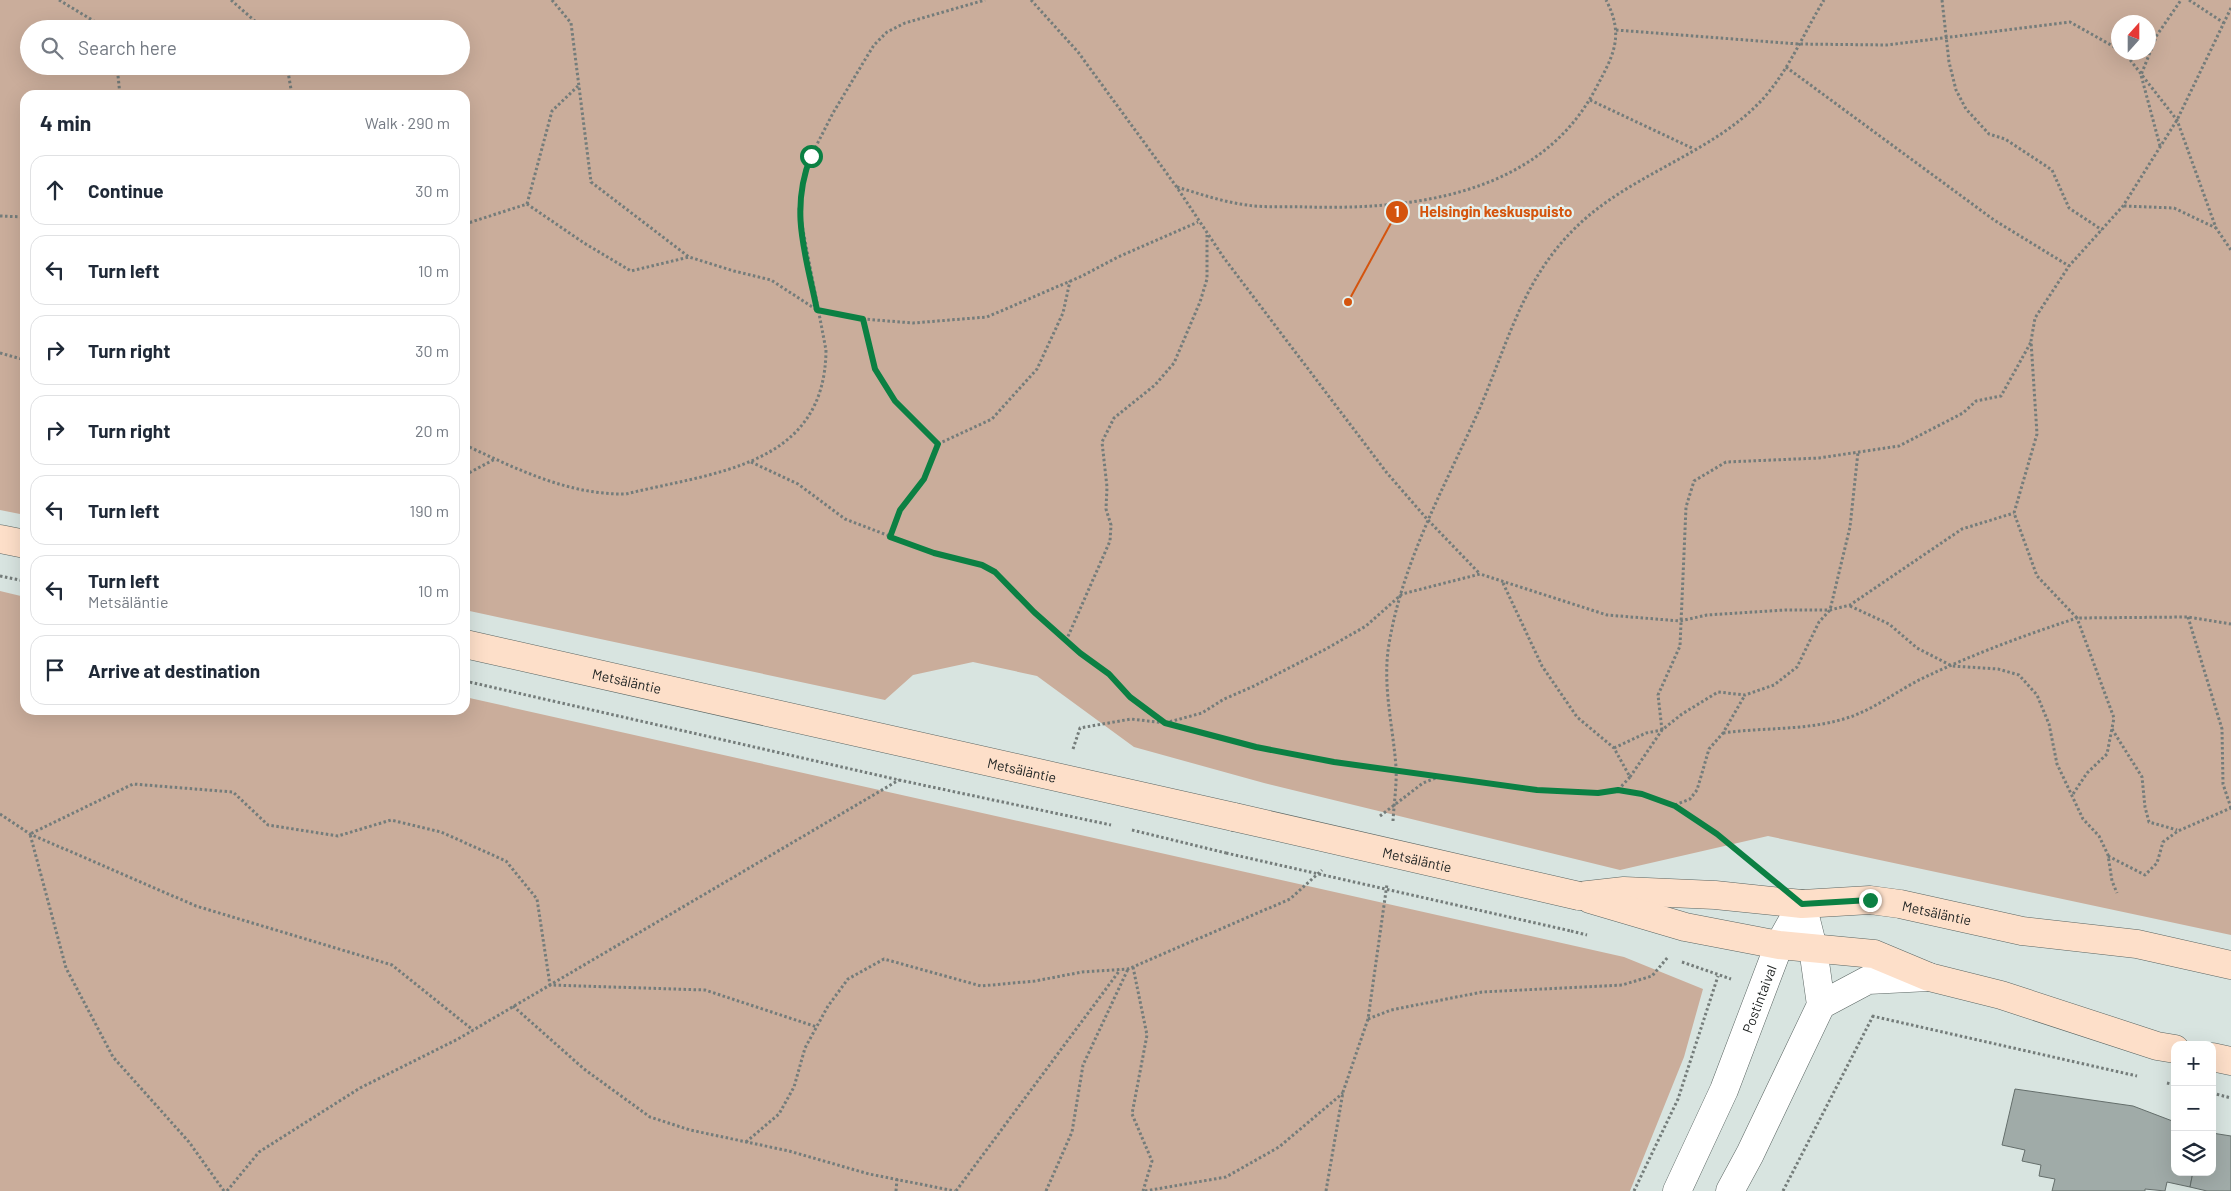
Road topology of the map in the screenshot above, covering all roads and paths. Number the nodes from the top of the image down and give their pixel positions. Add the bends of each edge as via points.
1 (59, 0) edge
2 (232, 0) edge
3 (552, 0) edge
4 (985, 0) edge
5 (1031, 0) edge
6 (1606, 0) edge
7 (1824, 0) edge
8 (1942, 0) edge
9 (2181, 0) edge
10 (2189, 0) edge
11 (2231, 8) edge
12 (92, 20) edge
13 (254, 20) edge
14 (2224, 23) junction
15 (1616, 30) junction
16 (1948, 37) junction
17 (1798, 44) junction
18 (2111, 45) edge
19 (2130, 60) edge
20 (1786, 66) junction
21 (118, 75) edge
22 (289, 75) edge
23 (2141, 75) junction
24 (579, 85) junction
25 (119, 90) edge
26 (291, 90) edge
27 (1590, 100) junction
28 (2176, 120) junction
29 (2160, 146) junction
30 (1694, 149) junction
31 (1176, 186) junction
32 (527, 204) junction
33 (2123, 206) junction
34 (0, 216) edge
35 (20, 217) edge
36 (470, 222) edge
37 (1198, 222) junction
38 (2216, 228) junction
39 (2102, 230) junction
40 (1206, 234) junction
41 (2231, 250) edge
42 (689, 257) junction
43 (2069, 266) junction
44 (1070, 281) junction
45 (817, 310) junction
46 (863, 319) junction
47 (2032, 341) junction
48 (0, 352) edge
49 (20, 358) edge
50 (938, 444) junction
51 (470, 447) edge
52 (1858, 452) junction
53 (496, 459) junction
54 (751, 462) junction
55 (470, 472) edge
56 (2014, 513) junction
57 (1427, 519) junction
58 (890, 537) junction
59 (0, 538) edge
60 (20, 543) edge
61 (1480, 574) junction
62 (0, 576) edge
63 (20, 580) edge
64 (1503, 583) junction
65 (1402, 594) junction
66 (1850, 605) junction
67 (1830, 610) junction
68 (2188, 617) junction
69 (2077, 618) junction
70 (1680, 621) junction
71 (2231, 624) edge
72 (1066, 641) junction
73 (470, 645) edge
74 (1952, 666) junction
75 (470, 682) edge
76 (1744, 695) junction
77 (1165, 723) junction
78 (2112, 729) junction
79 (1662, 730) junction
80 (1723, 733) junction
81 (1614, 748) junction
82 (1396, 769) junction
83 (1441, 776) junction
84 (1630, 777) junction
85 (899, 780) junction
86 (1062, 780) junction
87 (1618, 790) junction
88 (2072, 794) junction
89 (1394, 804) junction
90 (1675, 806) junction
91 (2231, 808) edge
92 (0, 814) edge
93 (1373, 823) dead end
94 (1114, 826) dead end
95 (1124, 828) dead end
96 (2178, 831) junction
97 (30, 834) junction
98 (2108, 855) junction
99 (1324, 867) dead end
100 (1758, 868) dead end
101 (2118, 893) dead end
102 (1579, 896) junction
103 (1802, 904) junction
104 (1380, 917) dead end
105 (1571, 931) dead end
106 (1779, 945) junction
107 (1813, 948) junction
108 (1668, 956) dead end
109 (2231, 965) edge
110 (1130, 968) junction
111 (1120, 969) junction
112 (1718, 975) dead end
113 (1929, 977) junction
114 (550, 985) junction
115 (1821, 1005) junction
116 (512, 1006) junction
117 (1873, 1016) dead end
118 (1368, 1019) junction
119 (817, 1027) junction
120 (472, 1030) junction
121 (2171, 1048) edge
122 (2216, 1058) edge
123 (2231, 1061) edge
124 (1343, 1092) junction
125 (2216, 1094) edge
126 (2231, 1098) edge
127 (746, 1142) junction
128 (897, 1180) junction
129 (226, 1191) edge
130 (896, 1191) edge
131 (956, 1191) edge
132 (1046, 1191) edge
133 (1144, 1191) edge
134 (1326, 1191) edge
135 (1634, 1191) edge
136 (1677, 1191) edge
137 (1730, 1191) edge
138 (1783, 1191) edge

1 - 12 path
2 - 13 path
3 - 24 path via 571,23
4 - 45 path via 913,20 887,32 874,45 833,113 804,174 799,209
5 - 31 path via 1078,52
6 - 15 path
7 - 17 path
8 - 16 path
9 - 23 path via 2157,35
10 - 14 path
11 - 14 path
14 - 28 path
15 - 17 path
15 - 27 path via 1616,48
16 - 17 path via 1887,45
16 - 18 path via 2070,22
16 - 39 path via 1949,62 1956,90 1966,109 1989,134 2005,139 2052,170 2069,208
17 - 20 path
19 - 23 path
20 - 30 path via 1759,103 1737,122
20 - 43 path via 1994,220
21 - 25 path
22 - 26 path
23 - 28 path
23 - 29 path
24 - 32 path via 552,111
24 - 42 path via 591,182
27 - 30 path
27 - 31 path via 1563,137 1512,173 1445,197 1389,206 1248,206
28 - 29 path
28 - 38 path
29 - 33 path
30 - 57 path via 1586,218 1557,248 1530,285 1479,408
31 - 37 path
32 - 36 path
32 - 42 path via 584,244 631,271
33 - 38 path via 2174,208
33 - 39 path
34 - 35 path
37 - 40 path
37 - 44 path
38 - 41 path
39 - 43 path
40 - 57 path via 1387,473
40 - 72 path via 1207,280 1174,363 1155,385 1114,418 1102,442 1110,541
42 - 45 path via 771,280
43 - 47 path via 2040,307
44 - 46 path via 987,317 913,323
44 - 50 path via 1063,313 1037,369 992,418
45 - 46 path
45 - 54 path via 826,350 826,370 815,405 807,422 794,436
46 - 50 path via 875,369 895,401
47 - 52 path via 2001,396 1976,401 1963,413 1899,446
47 - 56 path via 2037,434
48 - 49 path
50 - 58 path via 924,479 900,510
51 - 53 path
52 - 67 path via 1850,527
52 - 70 path via 1819,458 1726,462 1694,481 1686,507
53 - 54 path via 555,484 605,494 626,494
53 - 55 path
54 - 58 path via 798,484 845,519
56 - 66 path via 1962,529
56 - 69 path via 2038,576
57 - 61 path
57 - 65 path
58 - 72 path via 982,565 995,572
59 - 60 main road
61 - 64 path
61 - 65 path
62 - 63 path
64 - 70 path via 1606,615
64 - 81 path via 1542,666 1577,718
65 - 77 path via 1366,626 1326,649 1202,713
65 - 82 path via 1389,644 1387,681
66 - 67 path
66 - 74 path via 1889,624 1918,648
67 - 70 path via 1775,610 1707,615
67 - 76 path via 1819,622 1796,667 1774,685
68 - 69 path
68 - 71 path
68 - 91 path via 2222,729 2223,784
69 - 74 path
69 - 78 path via 2112,710
70 - 79 path via 1680,646 1658,695
72 - 77 path
73 - 86 main road, Metsäläntie
74 - 80 path via 1848,718 1801,729 1758,728
74 - 88 path via 1998,669 2020,675 2037,695 2049,724 2057,764
75 - 85 path
76 - 79 path via 1718,692
76 - 80 path
77 - 82 path via 1256,747 1334,762
77 - 86 path via 1131,719 1080,728
78 - 88 path via 2107,754 2087,773
78 - 96 path via 2142,777 2149,822
79 - 81 path via 1646,733
79 - 84 path
80 - 90 path via 1709,749 1697,790 1690,799
81 - 84 path
82 - 83 path
82 - 89 path
83 - 87 path via 1537,790 1598,793
83 - 89 path via 1423,782
84 - 87 path
85 - 94 path
85 - 114 path
86 - 102 main road, Metsäläntie, bridge
87 - 90 path via 1642,794
88 - 98 path via 2083,819 2099,836
89 - 93 path
90 - 100 path via 1717,834
91 - 96 path
92 - 97 path
95 - 105 path, bridge
96 - 98 path via 2163,842 2158,864 2144,875
97 - 114 path via 133,784 233,792 268,825 338,836 391,820 441,832 506,861 537,899
97 - 120 path via 196,906 392,965
97 - 129 path via 66,968 105,1041 114,1057 190,1142
98 - 101 path via 2112,881
99 - 110 path via 1290,899
102 - 103 main road, Metsäläntie via 1624,891 1715,895
102 - 106 main road, Metsäläntie via 1685,927
103 - 106 street, Postintaival
103 - 107 street
103 - 109 main road, Metsäläntie via 1870,900 1900,904 2022,931 2137,944
104 - 118 path
106 - 107 main road, Metsäläntie
106 - 136 street, Postintaival via 1724,1090
107 - 113 main road, Metsäläntie via 1874,954
107 - 115 street
108 - 118 path via 1652,976 1622,985 1482,992 1391,1010
110 - 111 path
110 - 132 path via 1083,1065 1072,1132
110 - 133 path via 1148,1035 1132,1114 1152,1161
111 - 119 path via 981,986 884,959 848,979
111 - 131 path
112 - 135 path via 1678,1099
113 - 115 street via 1868,980
113 - 121 main road, Metsäläntie via 2001,995
114 - 116 path
114 - 119 path via 705,990
115 - 137 street
116 - 120 path
116 - 127 path via 584,1069 650,1117
117 - 138 path
118 - 124 path
119 - 127 path via 806,1048 794,1087 779,1114
120 - 129 path via 360,1088 259,1152
122 - 123 main road
124 - 133 path via 1279,1147 1226,1177
124 - 134 path
125 - 126 path
127 - 128 path
128 - 130 path
128 - 131 path

